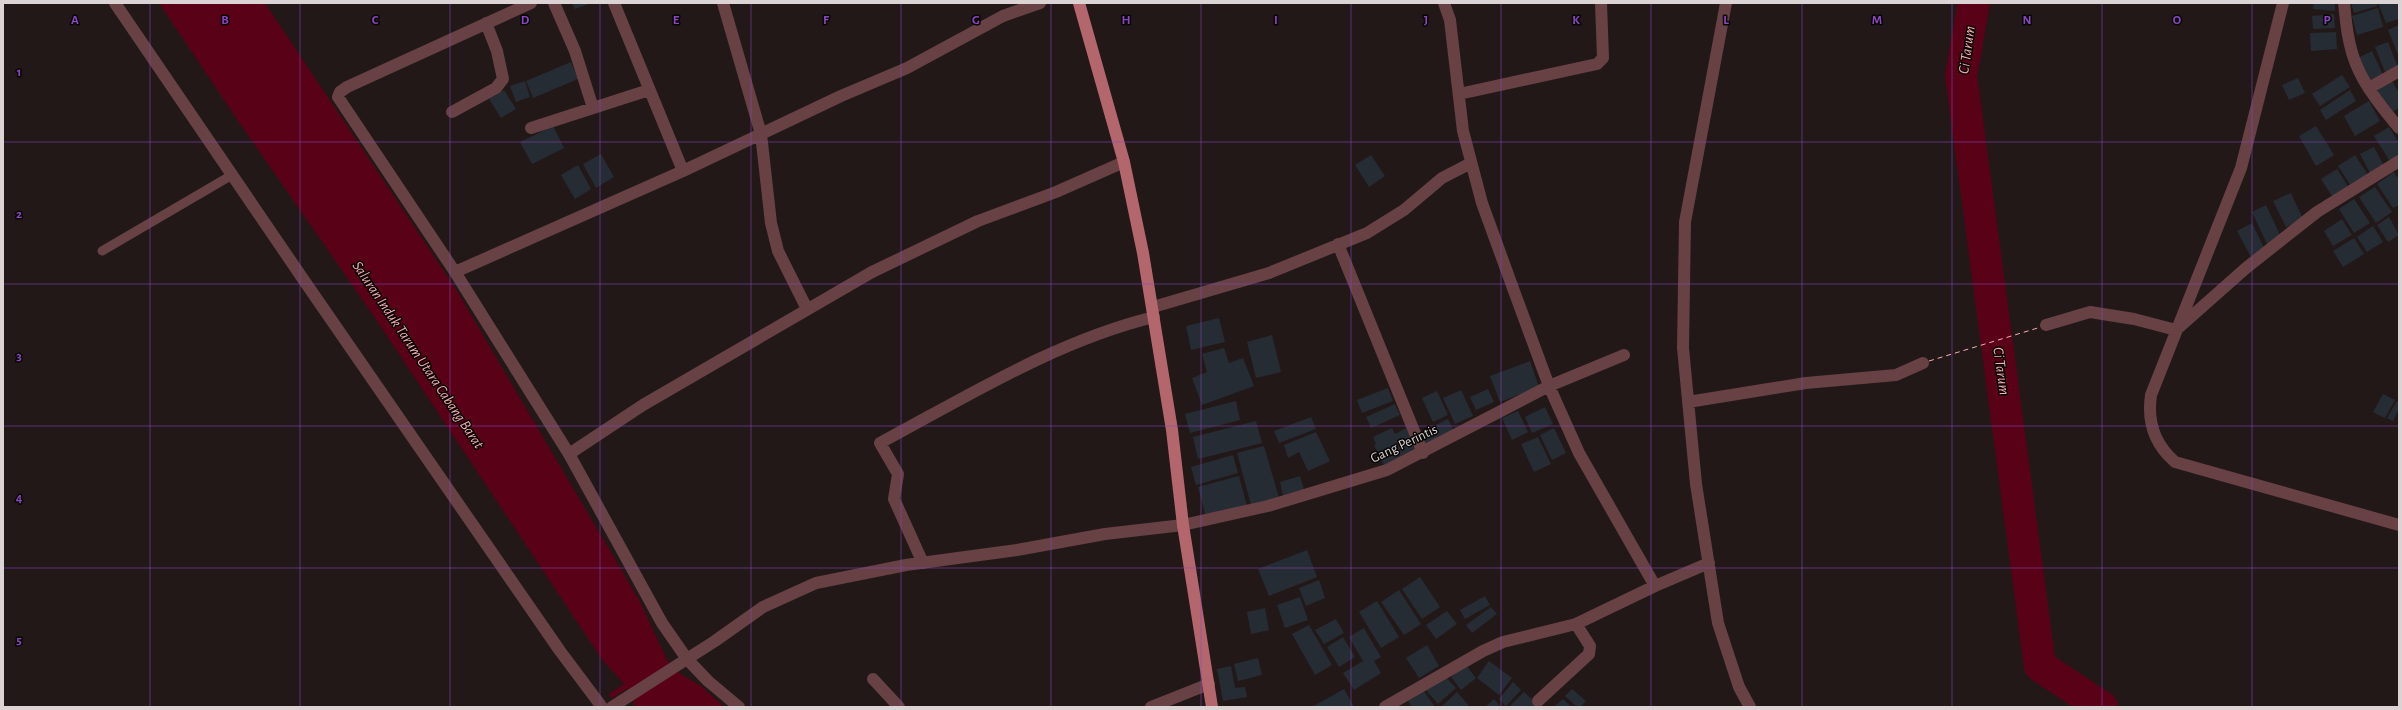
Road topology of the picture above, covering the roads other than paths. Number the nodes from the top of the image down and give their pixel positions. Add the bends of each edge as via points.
1 (115, 3) edge
2 (531, 3) edge
3 (554, 3) edge
4 (614, 3) edge
5 (723, 3) edge
6 (1040, 3) edge
7 (1079, 3) edge
8 (1444, 3) edge
9 (1601, 3) edge
10 (1726, 3) edge
11 (2283, 3) edge
12 (2344, 3) edge
13 (486, 23) junction
14 (2399, 71) edge
15 (2369, 88) junction
16 (649, 90) junction
17 (1459, 94) junction
18 (593, 108) junction
19 (452, 112) dead end
20 (531, 128) dead end
21 (2399, 128) edge
22 (761, 134) junction
23 (2399, 161) edge
24 (1124, 162) junction
25 (1471, 163) junction
26 (683, 171) junction
27 (232, 175) junction
28 (1338, 244) junction
29 (102, 251) dead end
30 (456, 272) junction
31 (807, 309) junction
32 (1153, 312) junction
33 (2046, 326) dead end
34 (2176, 330) junction
35 (1624, 355) dead end
36 (1923, 363) dead end
37 (1549, 386) junction
38 (1688, 402) junction
39 (1423, 453) junction
40 (569, 454) junction
41 (1183, 525) junction
42 (2399, 525) edge
43 (923, 563) junction
44 (1709, 563) junction
45 (1655, 586) junction
46 (1576, 624) junction
47 (687, 659) junction
48 (873, 679) dead end
49 (1209, 684) junction
50 (1538, 701) dead end
51 (617, 704) edge
52 (602, 707) edge
53 (739, 707) edge
54 (899, 707) edge
55 (1151, 707) edge
56 (1212, 707) edge
57 (1386, 707) edge
58 (1750, 707) edge

1 - 27 street
2 - 13 street
3 - 18 street via 575,51
4 - 16 street
5 - 22 street
6 - 22 street via 1003,16 907,68
7 - 24 main road
8 - 17 street via 1450,20
9 - 17 street via 1603,58 1597,64
10 - 38 street via 1685,222 1683,348
11 - 34 street via 2241,168
12 - 15 street via 2356,64
13 - 19 street via 499,57 503,79 496,88
13 - 30 street via 347,87 338,97
14 - 15 street
15 - 21 street
16 - 18 street
16 - 26 street
17 - 25 street via 1463,131
18 - 20 street
22 - 26 street
22 - 31 street via 771,223 778,251
23 - 34 street via 2317,212 2246,268
24 - 31 street via 1056,192 978,221 872,272
24 - 32 main road
25 - 28 street via 1442,178 1384,223
25 - 37 street via 1482,203
26 - 30 street
27 - 29 lane
27 - 52 street via 560,651
28 - 32 street via 1269,273
28 - 39 street
30 - 40 street
31 - 40 street via 643,405
32 - 41 main road via 1172,430
32 - 43 street via 980,387 880,443 898,474 894,499
33 - 34 street via 2090,312 2134,319
34 - 42 street via 2151,395 2149,408 2153,434 2166,454 2175,462
35 - 37 street, Gang Perintis
36 - 38 street via 1896,375 1806,383
37 - 39 street, Gang Perintis
37 - 45 street via 1579,453
38 - 44 street via 1696,484
39 - 41 street, Gang Perintis via 1388,470 1276,504
40 - 47 street via 662,623
41 - 43 street, Gang Perintis via 1105,534
41 - 49 main road
43 - 47 street, Gang Perintis via 816,583 790,593 763,607
44 - 45 street
44 - 58 street via 1718,623 1739,687
45 - 46 street
46 - 50 street via 1590,646 1589,654
46 - 57 street via 1503,642
47 - 51 street, Gang Perintis
47 - 53 street
48 - 54 street
49 - 55 street
49 - 56 main road

